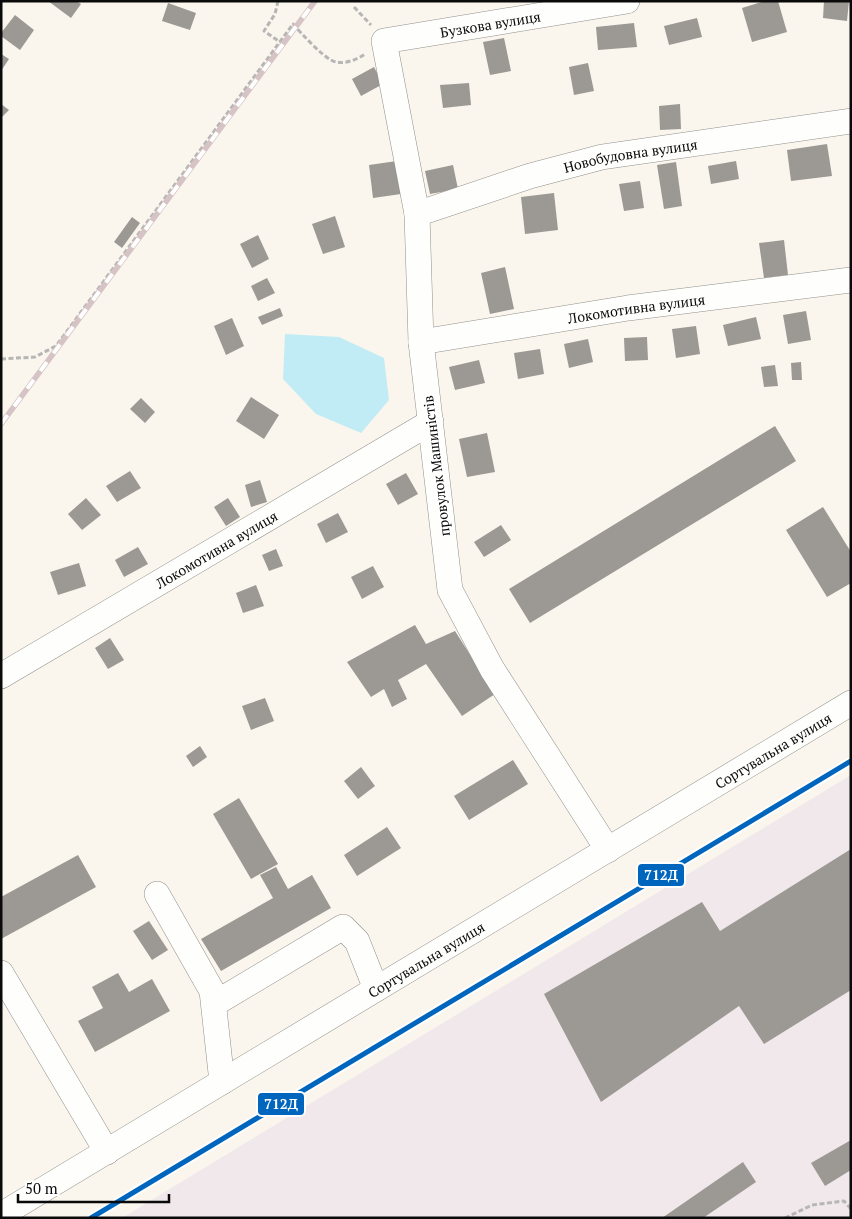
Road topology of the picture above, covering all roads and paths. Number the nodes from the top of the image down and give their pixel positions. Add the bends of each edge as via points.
1 (278, 1) edge
2 (618, 2) edge
3 (384, 41) junction
4 (280, 42) junction
5 (851, 121) edge
6 (417, 214) junction
7 (851, 280) edge
8 (421, 342) junction
9 (1, 359) edge
10 (431, 422) junction
11 (1, 676) edge
12 (851, 703) edge
13 (608, 850) junction
14 (157, 894) dead end
15 (1, 973) edge
16 (376, 989) junction
17 (214, 1004) junction
18 (222, 1082) junction
19 (107, 1152) junction
20 (851, 1210) edge
21 (1, 1215) edge
22 (785, 1218) edge

1 - 4 path via 275,14 264,31
2 - 3 street, Бузкова вулиця
3 - 4 path via 360,58 342,62 331,60 293,24
3 - 6 street, провулок Машиністів
4 - 9 path via 56,346 35,357
5 - 6 street, Новобудовна вулиця via 602,157 530,176
6 - 8 street, провулок Машиністів
7 - 8 street, Локомотивна вулиця via 628,308
8 - 10 street, провулок Машиністів
10 - 11 street, Локомотивна вулиця
10 - 13 street, провулок Машиністів via 450,590 492,669
12 - 13 street, Сортувальна вулиця
13 - 16 street, Сортувальна вулиця
14 - 17 street via 212,990
15 - 19 street
16 - 17 street via 357,941 342,927
16 - 18 street, Сортувальна вулиця
17 - 18 street
18 - 19 street, Сортувальна вулиця
19 - 21 street, Сортувальна вулиця
20 - 22 path via 844,1201 812,1205

